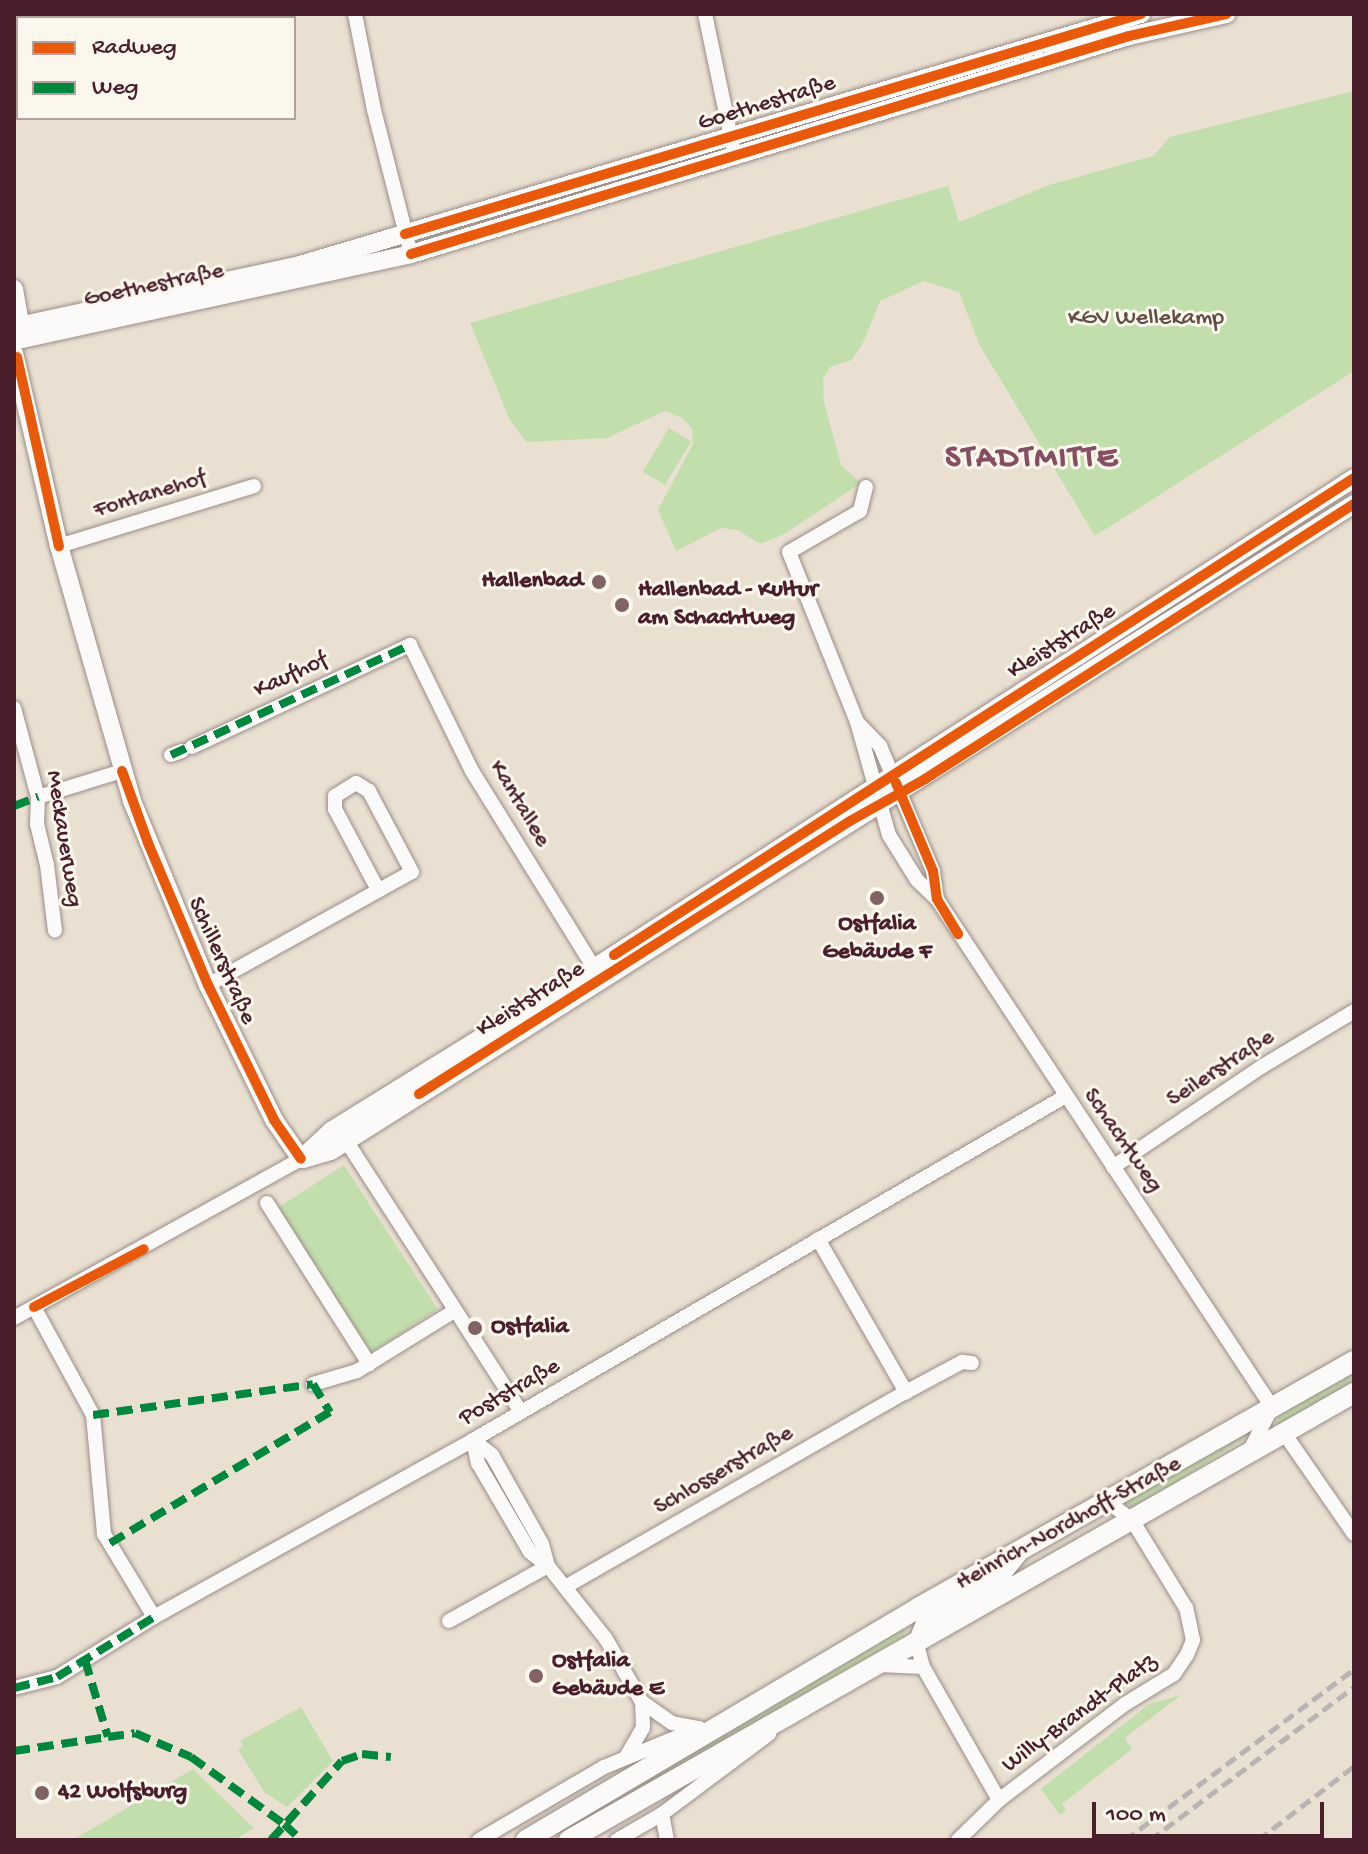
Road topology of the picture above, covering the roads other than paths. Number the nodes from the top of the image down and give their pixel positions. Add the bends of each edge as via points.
1 (355, 14) edge
2 (705, 14) edge
3 (1141, 14) edge
4 (1227, 14) edge
5 (730, 136) junction
6 (735, 155) junction
7 (405, 234) junction
8 (411, 254) junction
9 (14, 289) edge
10 (17, 340) edge
11 (1354, 478) edge
12 (254, 486) dead end
13 (866, 487) dead end
14 (1354, 504) edge
15 (59, 546) junction
16 (410, 645) joint
17 (14, 708) edge
18 (857, 722) junction
19 (181, 751) dead end
20 (122, 771) junction
21 (896, 784) junction
22 (877, 796) junction
23 (38, 797) junction
24 (378, 890) junction
25 (937, 899) junction
26 (55, 931) dead end
27 (597, 974) junction
28 (208, 985) junction
29 (1354, 1011) edge
30 (1064, 1097) junction
31 (347, 1142) junction
32 (301, 1159) junction
33 (1113, 1167) junction
34 (267, 1203) dead end
35 (818, 1239) junction
36 (34, 1307) junction
37 (454, 1311) junction
38 (14, 1318) edge
39 (1354, 1361) edge
40 (972, 1363) dead end
41 (369, 1364) junction
42 (313, 1384) dead end
43 (906, 1392) junction
44 (1354, 1393) edge
45 (1272, 1407) junction
46 (521, 1412) junction
47 (1284, 1433) junction
48 (473, 1440) junction
49 (1248, 1454) junction
50 (1107, 1501) junction
51 (1132, 1520) junction
52 (1354, 1534) edge
53 (1027, 1547) junction
54 (548, 1566) junction
55 (565, 1587) junction
56 (154, 1617) junction
57 (449, 1621) dead end
58 (916, 1640) junction
59 (872, 1665) junction
60 (923, 1667) junction
61 (14, 1688) edge
62 (642, 1702) junction
63 (742, 1715) junction
64 (785, 1715) junction
65 (698, 1728) junction
66 (625, 1759) junction
67 (999, 1800) junction
68 (662, 1814) junction
69 (479, 1840) edge
70 (526, 1840) edge
71 (569, 1840) edge
72 (617, 1840) edge
73 (667, 1840) edge
74 (958, 1840) edge

1 - 7 street
2 - 5 street
3 - 5 street, Goethestraße
4 - 6 street, Goethestraße via 1129,36
5 - 6 street
5 - 7 street, Goethestraße
6 - 8 street, Goethestraße
7 - 8 street
7 - 10 street, Goethestraße
8 - 10 street, Goethestraße
9 - 10 street, Schillerstraße
10 - 15 street, Schillerstraße
11 - 21 street, Kleiststraße
12 - 15 street, Fontanehof
13 - 18 street, Schachtweg via 860,511 789,552
14 - 21 street, Kleiststraße
15 - 20 street, Schillerstraße
16 - 19 street, Kaufhof
16 - 27 street, Kantallee via 472,771
17 - 23 street, Meckauerweg
18 - 21 street, Schachtweg via 880,746
18 - 22 street, Schachtweg
20 - 23 street
20 - 28 street, Schillerstraße
21 - 22 street, Kleiststraße
21 - 25 street, Schachtweg via 933,871
22 - 25 street, Schachtweg via 889,835 917,880
22 - 27 street, Kleiststraße
23 - 26 street, Meckauerweg via 37,824
24 - 24 street via 412,872 369,791 356,783 335,796 335,809
24 - 28 street
25 - 30 street, Schachtweg
27 - 31 street, Kleiststraße
27 - 32 street, Kleiststraße via 331,1131
28 - 32 street, Schillerstraße via 274,1120
29 - 33 street, Seilerstraße
30 - 33 street, Schachtweg
30 - 35 street, Poststraße
31 - 32 street, Kleiststraße
31 - 37 street
32 - 36 street, Kleiststraße
33 - 45 street, Schachtweg
34 - 41 street
35 - 43 street
35 - 46 street, Poststraße
36 - 38 street, Kleiststraße
36 - 56 street via 93,1415 104,1534
37 - 41 street
37 - 46 street
39 - 45 main road, Heinrich-Nordhoff-Straße
40 - 43 street, Schlosserstraße via 962,1362
41 - 42 street
43 - 55 street, Schlosserstraße
44 - 47 main road, Heinrich-Nordhoff-Straße
45 - 49 street
45 - 50 main road, Heinrich-Nordhoff-Straße
46 - 48 street, Poststraße
47 - 49 main road, Heinrich-Nordhoff-Straße
47 - 52 street
48 - 54 street via 478,1463 530,1552
48 - 56 street, Poststraße
49 - 51 main road, Heinrich-Nordhoff-Straße
50 - 51 street, Willy-Brandt-Platz
50 - 53 main road, Heinrich-Nordhoff-Straße
51 - 58 main road, Heinrich-Nordhoff-Straße
51 - 67 street, Willy-Brandt-Platz via 1186,1608 1193,1640 1187,1655 1174,1674 1125,1704
53 - 58 street, Heinrich-Nordhoff-Straße via 1005,1573 924,1620
53 - 63 main road, Heinrich-Nordhoff-Straße
54 - 55 street
54 - 57 street
55 - 62 street via 606,1639
56 - 61 street, Poststraße via 57,1677
58 - 59 main road, Heinrich-Nordhoff-Straße
58 - 60 street
59 - 60 street
59 - 64 main road, Heinrich-Nordhoff-Straße
60 - 67 street, Willy-Brandt-Platz
62 - 65 street via 672,1723
62 - 66 street via 643,1728
63 - 65 street, Heinrich-Nordhoff-Straße
63 - 70 main road, Heinrich-Nordhoff-Straße
64 - 68 street, Heinrich-Nordhoff-Straße via 764,1740
64 - 71 main road, Heinrich-Nordhoff-Straße
65 - 66 street, Heinrich-Nordhoff-Straße
66 - 69 street, Heinrich-Nordhoff-Straße
67 - 74 street, Willy-Brandt-Platz
68 - 72 street, Heinrich-Nordhoff-Straße
68 - 73 street

